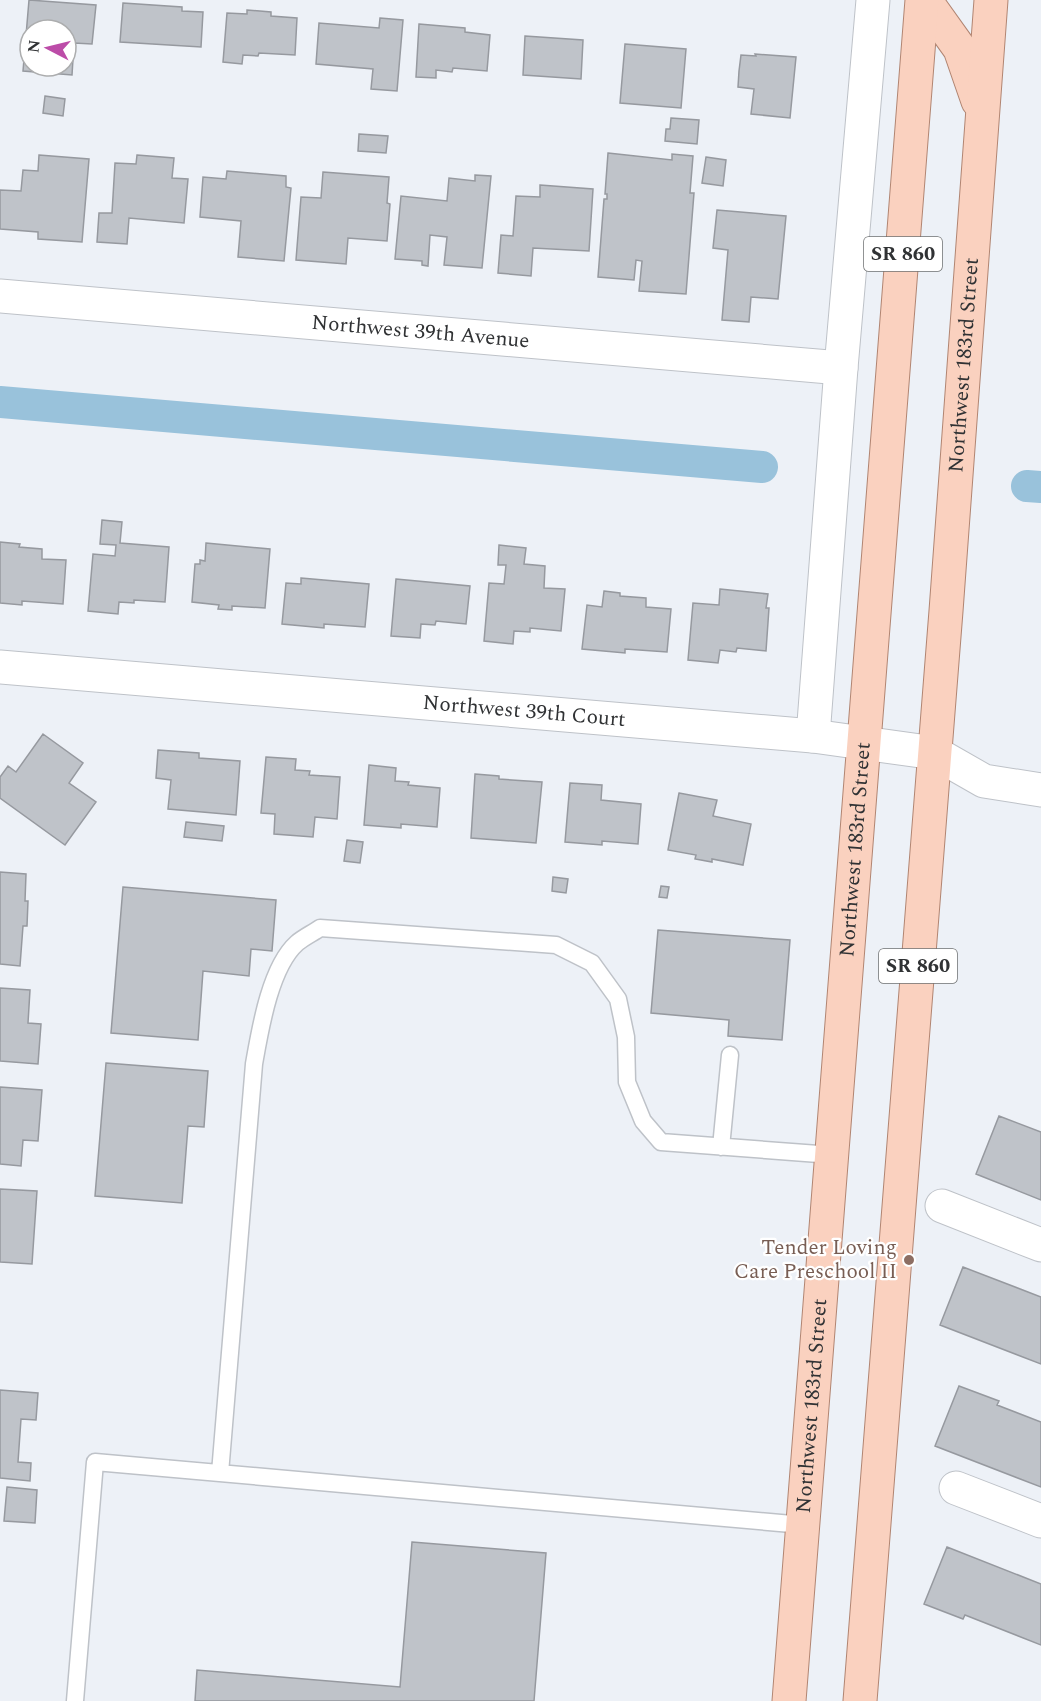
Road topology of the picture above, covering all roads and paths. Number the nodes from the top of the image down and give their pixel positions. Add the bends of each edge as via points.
1 (873, 0) edge
2 (924, 0) edge
3 (991, 0) edge
4 (982, 114) junction
5 (0, 296) edge
6 (841, 368) junction
7 (0, 667) edge
8 (813, 736) junction
9 (865, 743) junction
10 (935, 753) junction
11 (1041, 790) edge
12 (730, 1056) dead end
13 (721, 1147) junction
14 (832, 1155) junction
15 (942, 1206) dead end
16 (1041, 1245) edge
17 (220, 1473) junction
18 (956, 1488) dead end
19 (1041, 1521) edge
20 (803, 1525) junction
21 (75, 1701) edge
22 (789, 1701) edge
23 (860, 1701) edge

1 - 6 street
2 - 4 main road via 960,49
2 - 9 main road, Northwest 183rd Street / SR 860
3 - 4 main road, Northwest 183rd Street / SR 860
4 - 10 main road, Northwest 183rd Street / SR 860
5 - 6 street, Northwest 39th Avenue
6 - 8 street
7 - 8 street, Northwest 39th Court
8 - 9 street, Northwest 39th Court
9 - 10 street, Northwest 39th Court
9 - 14 main road, Northwest 183rd Street / SR 860
10 - 11 street, Northwest 39th Court via 984,781
10 - 23 main road, Northwest 183rd Street / SR 860
12 - 13 lane
13 - 14 lane
13 - 17 lane via 661,1143 643,1121 627,1082 626,1037 618,999 592,963 556,945 320,928 312,933 296,944 280,967 264,1010 254,1064
14 - 20 main road, Northwest 183rd Street / SR 860
15 - 16 street
17 - 20 lane
17 - 21 lane via 95,1462
18 - 19 street
20 - 22 main road, Northwest 183rd Street / SR 860

